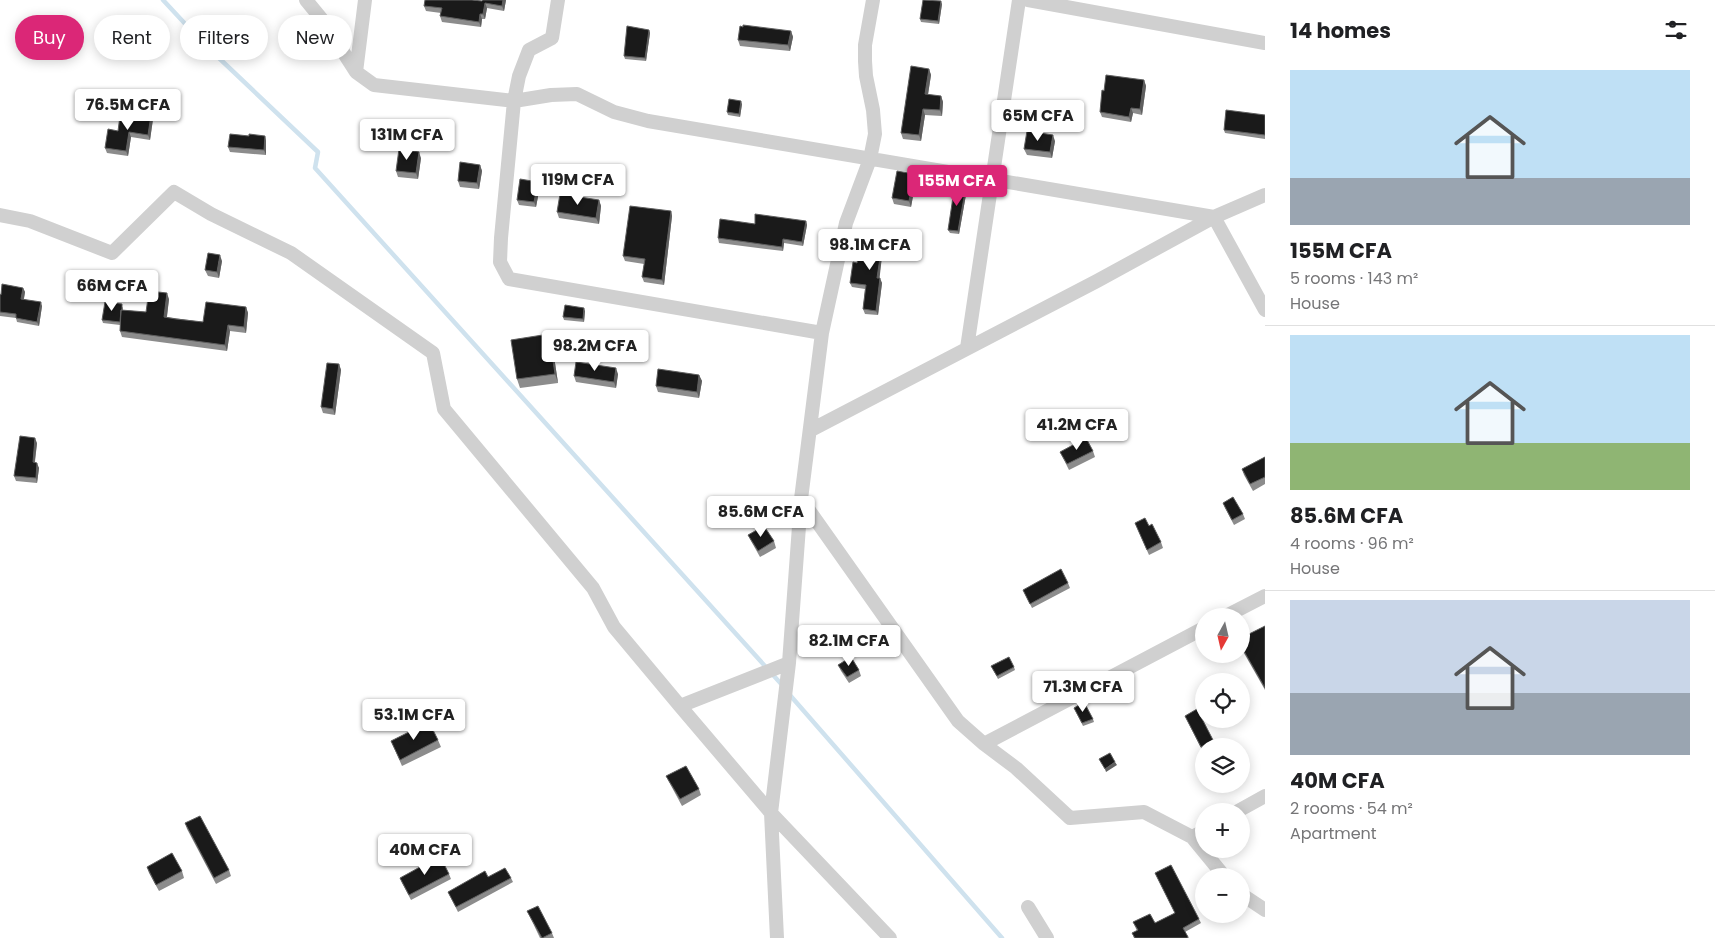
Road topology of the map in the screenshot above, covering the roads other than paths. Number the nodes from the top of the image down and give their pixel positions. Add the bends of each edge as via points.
1 (306, 0) edge
2 (365, 0) edge
3 (558, 0) edge
4 (873, 0) edge
5 (1019, 0) edge
6 (1028, 0) edge
7 (1265, 43) edge
8 (356, 72) junction
9 (514, 101) junction
10 (870, 160) junction
11 (992, 179) junction
12 (1265, 195) edge
13 (0, 215) edge
14 (1214, 217) junction
15 (1265, 310) edge
16 (822, 333) junction
17 (967, 348) junction
18 (811, 430) junction
19 (801, 499) junction
20 (1265, 596) edge
21 (1242, 608) edge
22 (1195, 633) edge
23 (789, 663) junction
24 (680, 706) junction
25 (984, 744) junction
26 (1265, 796) edge
27 (1250, 804) edge
28 (771, 813) junction
29 (1195, 833) edge
30 (1250, 900) edge
31 (1028, 907) dead end
32 (1265, 910) edge
33 (777, 938) edge
34 (890, 938) edge
35 (1047, 938) edge

1 - 8 street
2 - 8 street
3 - 9 street via 552,38 529,50
4 - 10 street via 865,45 875,134
5 - 11 street
6 - 7 street
8 - 9 street via 374,85
9 - 10 street via 577,94 614,112 648,121
9 - 16 street via 500,262 509,279
10 - 11 street
10 - 16 street via 846,223
11 - 14 street
11 - 17 street
12 - 14 street
13 - 24 street via 30,221 112,253 174,192 291,253 433,353 444,409 593,588 614,627
14 - 15 street
14 - 17 street
16 - 18 street
17 - 18 street
18 - 19 street
19 - 23 street
19 - 25 street via 958,721
20 - 21 street
22 - 25 street
23 - 24 street
23 - 28 street
24 - 28 street
25 - 29 street via 1016,768 1070,818 1144,812
26 - 27 street
28 - 33 street
28 - 34 street
30 - 32 street
31 - 35 street

